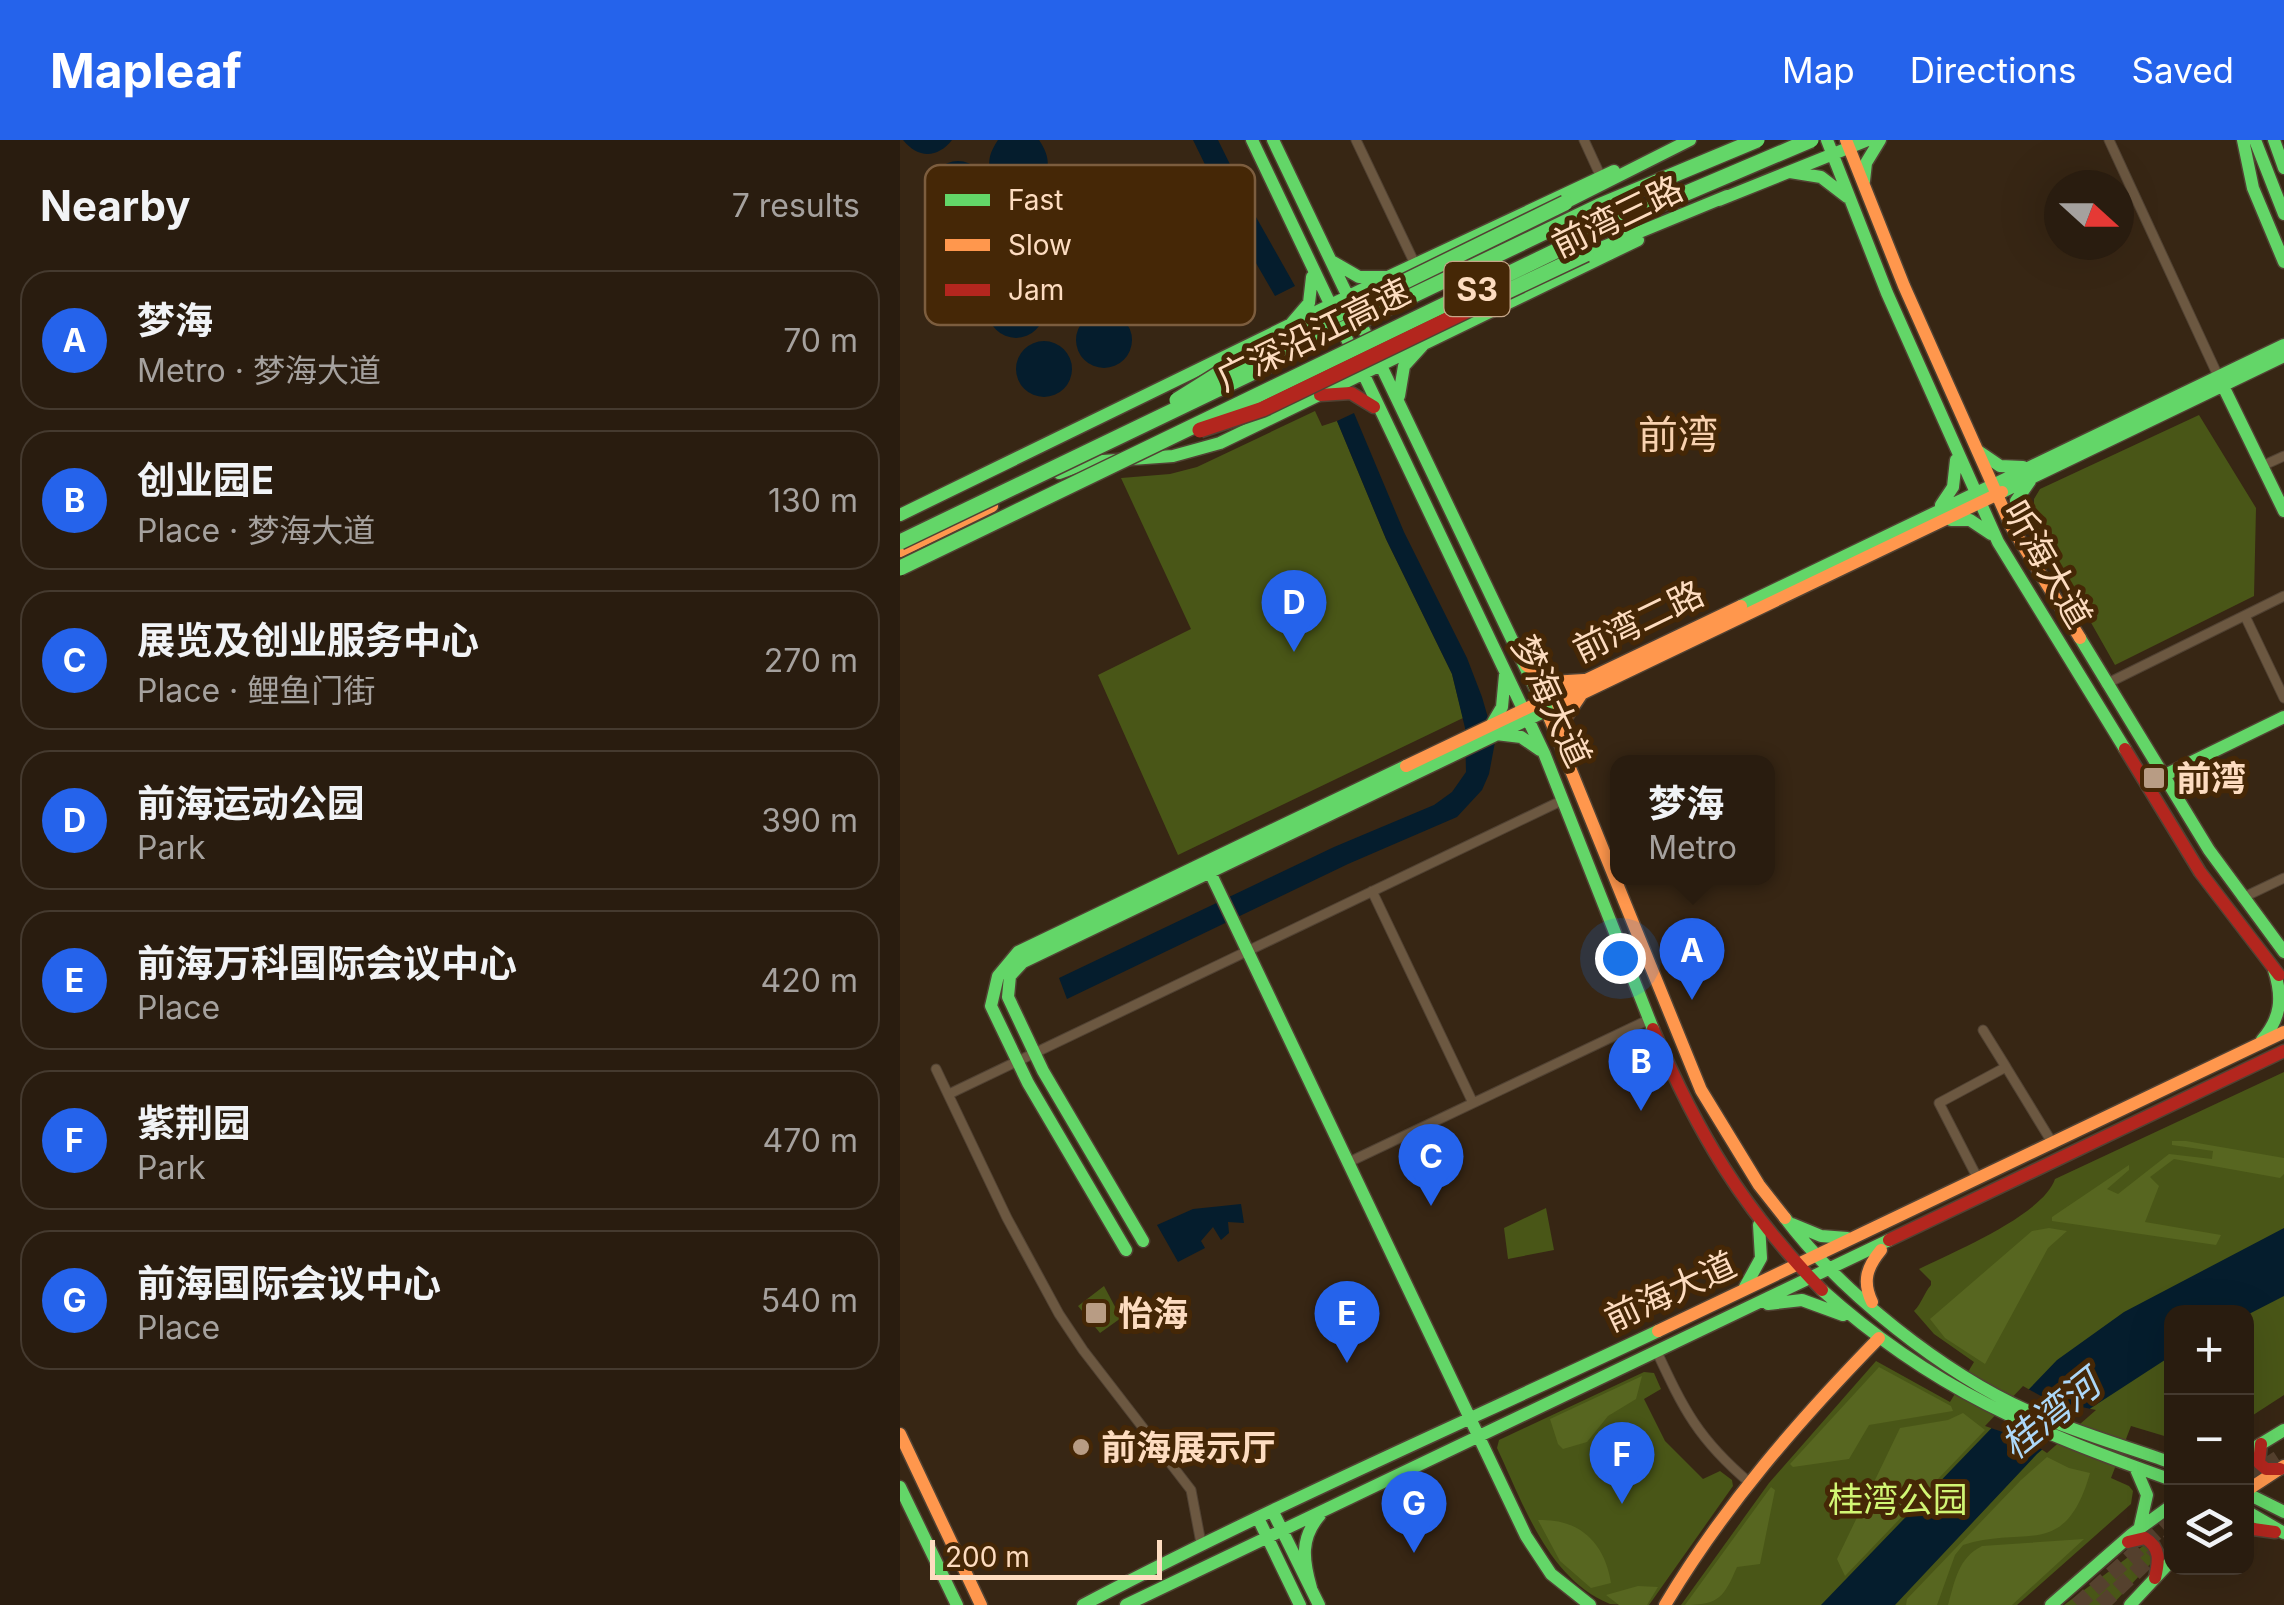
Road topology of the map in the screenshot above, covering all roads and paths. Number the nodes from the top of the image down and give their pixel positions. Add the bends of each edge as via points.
1 (1252, 140) edge
2 (1273, 140) edge
3 (1356, 140) edge
4 (1584, 140) edge
5 (1688, 140) edge
6 (1756, 140) edge
7 (1811, 140) edge
8 (1868, 140) edge
9 (1880, 140) edge
10 (2109, 140) edge
11 (2243, 140) edge
12 (2255, 140) edge
13 (2274, 140) edge
14 (1847, 144) edge
15 (1830, 147) edge
16 (2284, 168) edge
17 (1784, 172) junction
18 (1601, 176) junction
19 (1865, 189) junction
20 (1727, 196) junction
21 (1849, 199) junction
22 (2284, 214) edge
23 (1328, 256) junction
24 (1309, 261) junction
25 (2284, 262) edge
26 (1415, 264) junction
27 (1388, 276) junction
28 (1347, 296) junction
29 (1330, 305) junction
30 (1291, 324) junction
31 (1424, 344) junction
32 (2284, 345) edge
33 (2284, 356) edge
34 (1380, 366) junction
35 (1362, 374) junction
36 (2221, 381) junction
37 (1320, 395) junction
38 (1384, 418) junction
39 (1408, 426) junction
40 (1132, 430) junction
41 (1148, 446) junction
42 (1974, 446) junction
43 (1033, 450) junction
44 (1956, 452) junction
45 (2284, 456) edge
46 (2262, 466) junction
47 (2036, 469) junction
48 (1048, 479) junction
49 (1993, 490) junction
50 (1976, 498) junction
51 (2284, 511) edge
52 (900, 515) edge
53 (1934, 518) junction
54 (2016, 534) junction
55 (900, 542) edge
56 (1998, 542) junction
57 (900, 551) edge
58 (900, 568) edge
59 (2284, 596) edge
60 (2245, 616) junction
61 (1500, 660) junction
62 (1523, 661) junction
63 (2106, 684) junction
64 (1584, 686) junction
65 (2284, 698) edge
66 (1544, 706) junction
67 (1526, 714) junction
68 (2284, 717) edge
69 (1494, 729) junction
70 (1546, 757) junction
71 (1567, 758) junction
72 (2163, 776) junction
73 (1563, 800) junction
74 (1207, 866) junction
75 (1610, 869) edge
76 (2284, 878) edge
77 (1616, 885) edge
78 (1372, 891) junction
79 (2242, 898) junction
80 (1244, 943) junction
81 (2284, 952) edge
82 (1020, 957) junction
83 (2279, 975) edge
84 (1650, 1018) junction
85 (1983, 1030) dead end
86 (2284, 1032) edge
87 (2258, 1045) junction
88 (2284, 1052) edge
89 (1034, 1053) junction
90 (1018, 1061) junction
91 (2006, 1067) junction
92 (936, 1069) dead end
93 (949, 1094) junction
94 (1473, 1103) junction
95 (2054, 1144) junction
96 (1346, 1163) junction
97 (1978, 1179) junction
98 (1784, 1218) junction
99 (1758, 1219) junction
100 (1867, 1233) junction
101 (1143, 1240) dead end
102 (1887, 1244) junction
103 (1126, 1250) dead end
104 (1816, 1256) junction
105 (1798, 1265) junction
106 (1830, 1270) junction
107 (1812, 1278) junction
108 (1738, 1293) junction
109 (1748, 1309) junction
110 (1889, 1321) junction
111 (1861, 1324) junction
112 (1879, 1338) junction
113 (1656, 1350) junction
114 (1944, 1373) junction
115 (1469, 1418) junction
116 (900, 1434) edge
117 (1477, 1435) junction
118 (2266, 1439) edge
119 (2164, 1460) edge
120 (2134, 1461) junction
121 (2282, 1468) edge
122 (2164, 1476) edge
123 (1750, 1483) junction
124 (900, 1487) edge
125 (2254, 1487) edge
126 (2254, 1496) edge
127 (1332, 1505) junction
128 (2164, 1511) edge
129 (2284, 1512) edge
130 (1266, 1515) junction
131 (2254, 1516) edge
132 (2254, 1529) edge
133 (1274, 1533) junction
134 (2132, 1534) junction
135 (2284, 1534) edge
136 (1200, 1544) junction
137 (2118, 1546) junction
138 (2164, 1568) edge
139 (2154, 1578) junction
140 (1310, 1588) junction
141 (957, 1605) edge
142 (980, 1605) edge
143 (1083, 1605) edge
144 (1126, 1605) edge
145 (1300, 1605) edge
146 (1319, 1605) edge
147 (1590, 1605) edge
148 (1664, 1605) edge
149 (2050, 1605) edge
150 (2130, 1605) edge

1 - 24 main road, 梦海大道
2 - 23 main road, 梦海大道
3 - 26 street
4 - 18 street
5 - 18 main road, 前湾三路
5 - 40 main road, bridge via 1228,368
6 - 40 main road, 广深沿江高速 / S3, bridge via 1599,206
7 - 41 main road, 广深沿江高速 / S3, bridge via 1595,232
8 - 14 main road, 前湾三路
9 - 19 main road via 1866,163
10 - 36 street
11 - 25 main road
12 - 22 main road
13 - 16 main road
14 - 15 main road, 前湾三路
14 - 19 main road, 听海大道
15 - 17 main road, 前湾三路
15 - 21 main road, 听海大道
17 - 20 main road, 前湾三路
17 - 21 main road via 1821,177
18 - 26 main road, 前湾三路
19 - 42 main road, 听海大道
20 - 31 main road, 前湾三路
20 - 41 main road, bridge via 1586,254 1262,409
21 - 44 main road, 听海大道
23 - 27 main road via 1352,275
23 - 28 main road, 梦海大道
24 - 29 main road, 梦海大道
24 - 30 main road via 1311,300
26 - 27 main road, 前湾三路
27 - 28 main road, 前湾三路
28 - 29 main road, 前湾三路
28 - 34 main road, 梦海大道
29 - 30 main road, 前湾三路
29 - 35 main road, 梦海大道
30 - 43 main road, 前湾三路
31 - 34 main road, 前湾三路
31 - 39 main road via 1400,374
32 - 36 main road, 前湾二路
33 - 36 main road, 前湾二路
34 - 35 main road, 前湾三路
34 - 39 main road, 梦海大道
35 - 37 main road, 前湾三路
35 - 38 main road, 梦海大道
36 - 46 main road
36 - 47 main road, 前湾二路
37 - 38 main road via 1361,396
37 - 48 main road, 前湾三路 via 1196,451 1089,462
38 - 61 main road, 梦海大道
39 - 62 main road, 梦海大道
40 - 55 main road, 广深沿江高速 / S3, bridge
41 - 58 main road, 广深沿江高速 / S3, bridge
42 - 47 main road via 2000,466
42 - 49 main road, 听海大道
43 - 48 main road
43 - 52 main road, 前湾三路
44 - 50 main road, 听海大道
44 - 53 main road via 1954,486
45 - 46 street
46 - 51 main road
47 - 49 main road, 前湾二路
47 - 54 main road via 2016,501
48 - 57 main road, 前湾三路
49 - 50 main road, 前湾二路
49 - 54 main road, 听海大道
50 - 53 main road, 前湾二路
50 - 56 main road, 听海大道
53 - 56 main road via 1970,520
53 - 64 main road, 前湾二路
54 - 63 main road, 听海大道
56 - 83 main road, 听海大道 via 2200,872
59 - 60 street
60 - 63 street
60 - 65 street
61 - 67 main road, 梦海大道
61 - 69 main road via 1504,697
62 - 64 main road via 1551,682
62 - 66 main road, 梦海大道
63 - 72 main road, 听海大道
64 - 66 main road, 前湾二路
64 - 71 main road via 1566,719
66 - 67 main road, 前湾二路
66 - 71 main road, 梦海大道
67 - 69 main road, 前湾二路
67 - 70 main road, 梦海大道
68 - 72 main road
69 - 70 main road via 1521,737
69 - 74 main road, 前湾二路
70 - 73 main road, 梦海大道
71 - 75 main road, 梦海大道
72 - 79 main road, 听海大道
73 - 78 street
73 - 84 main road, 梦海大道
74 - 80 main road
74 - 82 main road, 前湾二路
76 - 79 street
77 - 98 main road, 梦海大道 via 1700,1090
78 - 80 street
78 - 94 street
79 - 81 main road, 听海大道
80 - 89 street
80 - 96 main road
82 - 89 main road via 1008,996
82 - 90 main road via 996,977 991,1006
83 - 87 main road via 2283,1008
84 - 94 street
84 - 99 main road, 梦海大道 via 1692,1116
85 - 91 street
86 - 87 main road, 前海大道
87 - 95 main road, 前海大道
88 - 102 main road, 前海大道
89 - 90 street
89 - 101 main road
90 - 93 street
90 - 103 main road
91 - 95 street
91 - 97 street via 1939,1104
92 - 93 street
93 - 136 street via 1060,1314 1191,1490
94 - 96 street
95 - 97 main road, 前海大道
96 - 115 main road
97 - 100 main road, 前海大道
98 - 100 main road via 1830,1238
98 - 104 main road, 梦海大道
99 - 105 main road, 梦海大道
99 - 108 main road via 1762,1258
100 - 104 main road, 前海大道
102 - 106 main road, 前海大道
102 - 110 main road via 1864,1279 1869,1298
104 - 105 main road, 前海大道
104 - 106 main road, 梦海大道
105 - 107 main road, 梦海大道
105 - 108 main road, 前海大道
106 - 107 main road, 前海大道
106 - 110 main road, 梦海大道
107 - 109 main road, 前海大道
107 - 111 main road, 梦海大道
108 - 115 main road, 前海大道
109 - 111 main road via 1806,1300
109 - 113 main road, 前海大道
110 - 114 main road, 梦海大道
111 - 112 main road, 梦海大道
112 - 114 main road, 梦海大道
112 - 123 main road
113 - 117 main road, 前海大道
113 - 123 street via 1690,1422
114 - 120 main road, 梦海大道 via 2020,1422
115 - 117 main road
115 - 130 main road, 前海大道
116 - 142 main road
117 - 127 main road, 前海大道
117 - 147 main road via 1542,1564
118 - 121 main road via 2258,1463
119 - 120 main road, 梦海大道
120 - 122 main road, 梦海大道
120 - 134 main road via 2148,1501
121 - 125 main road
123 - 148 main road
124 - 141 main road
126 - 129 main road
127 - 133 main road, 前海大道
127 - 140 main road via 1303,1542
128 - 134 main road
130 - 133 main road
130 - 136 main road, 前海大道
131 - 135 main road
132 - 135 main road
133 - 140 main road
133 - 144 main road, 前海大道
133 - 145 main road
134 - 137 main road
136 - 143 main road, 前海大道
137 - 139 main road via 2139,1538 2153,1542 2159,1556
137 - 149 main road
138 - 139 main road
139 - 150 main road
140 - 146 main road

